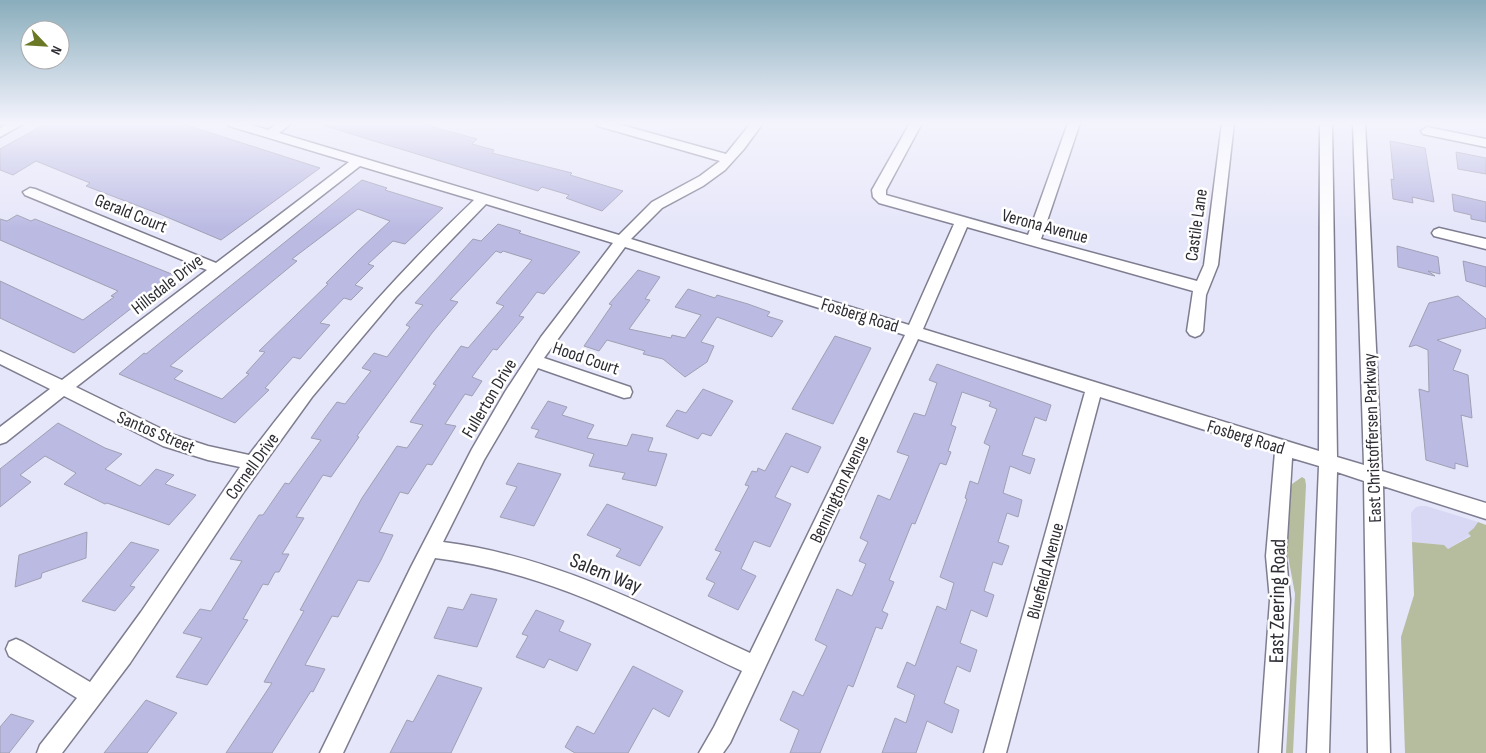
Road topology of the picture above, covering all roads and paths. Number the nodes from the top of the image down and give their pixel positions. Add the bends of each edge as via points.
1 (346, 158) edge
2 (725, 158) edge
3 (897, 158) edge
4 (1062, 158) edge
5 (1224, 158) edge
6 (1326, 158) edge
7 (1360, 158) edge
8 (728, 159) joint
9 (358, 162) junction
10 (30, 192) dead end
11 (482, 200) junction
12 (962, 222) junction
13 (1439, 233) dead end
14 (623, 241) junction
15 (1033, 242) junction
16 (1486, 244) edge
17 (218, 268) junction
18 (1202, 288) junction
19 (1195, 331) dead end
20 (914, 332) junction
21 (0, 357) edge
22 (535, 361) junction
23 (64, 388) junction
24 (1094, 389) junction
25 (624, 392) dead end
26 (0, 437) edge
27 (1284, 448) junction
28 (253, 462) junction
29 (1328, 462) junction
30 (1373, 476) junction
31 (1486, 511) edge
32 (431, 549) junction
33 (16, 649) dead end
34 (755, 666) junction
35 (93, 696) junction
36 (48, 753) edge
37 (331, 753) edge
38 (710, 753) edge
39 (995, 753) edge
40 (1270, 753) edge
41 (1318, 753) edge
42 (1379, 753) edge

1 - 9 street, Fosberg Road
2 - 8 street
3 - 12 street, Verona Avenue via 879,190 880,197
4 - 15 street
5 - 18 street, Castile Lane via 1211,265
6 - 29 street
7 - 30 street, East Christoffersen Parkway
8 - 14 street, Fullerton Drive via 703,181 656,206
9 - 11 street, Fosberg Road
9 - 17 street, Hillsdale Drive
10 - 17 street, Gerald Court
11 - 14 street, Fosberg Road
11 - 28 street, Cornell Drive via 379,304
12 - 15 street, Verona Avenue
12 - 20 street, Bennington Avenue
13 - 16 street
14 - 20 street, Fosberg Road
14 - 22 street, Fullerton Drive via 575,301
15 - 18 street, Verona Avenue
17 - 23 street, Hillsdale Drive
18 - 19 street, Castile Lane via 1197,303
20 - 24 street, Fosberg Road
20 - 34 street, Bennington Avenue
21 - 23 street, Santos Street
22 - 25 street, Hood Court
22 - 32 street, Fullerton Drive via 479,453
23 - 26 street, Hillsdale Drive
23 - 28 street, Santos Street via 170,442
24 - 27 street, Fosberg Road
24 - 39 street, Bluefield Avenue
27 - 29 street, Fosberg Road
27 - 40 street, East Zeering Road via 1276,564 1280,600
28 - 35 street, Cornell Drive
29 - 30 street, Fosberg Road
29 - 41 street
30 - 31 street, Fosberg Road
30 - 42 street, East Christoffersen Parkway
32 - 34 street, Salem Way via 491,560 598,592
32 - 37 street, Fullerton Drive
33 - 35 street
34 - 38 street, Bennington Avenue
35 - 36 street, Cornell Drive

